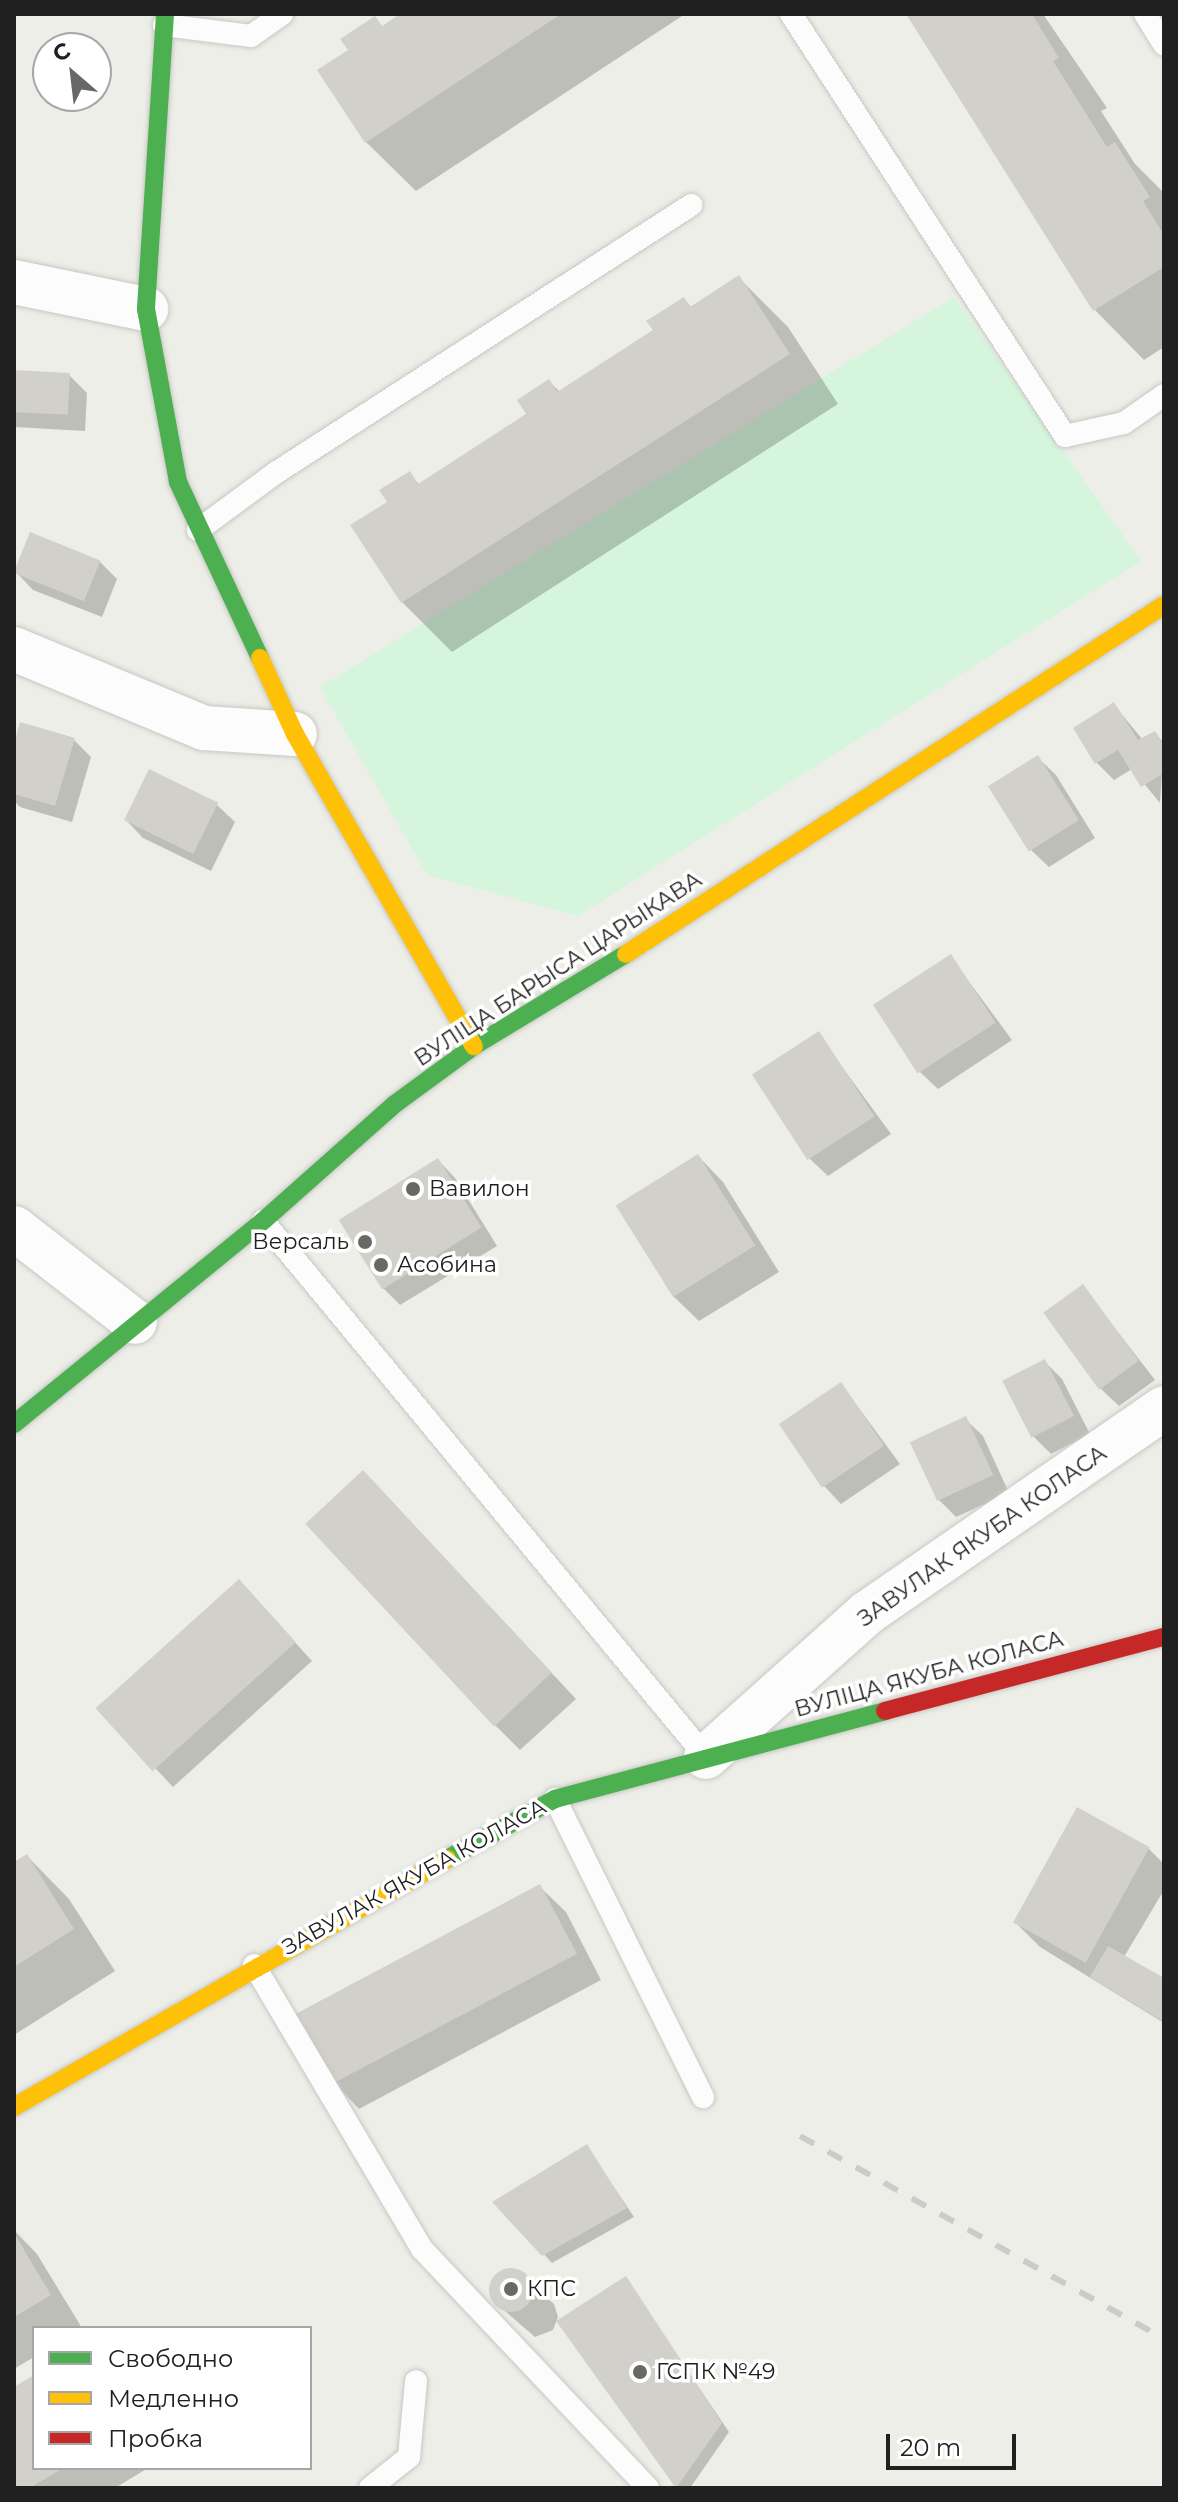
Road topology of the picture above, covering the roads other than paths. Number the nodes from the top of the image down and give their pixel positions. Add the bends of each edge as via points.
1 (282, 14) edge
2 (791, 14) edge
3 (1145, 14) edge
4 (165, 19) edge
5 (1164, 45) edge
6 (691, 205) dead end
7 (14, 282) edge
8 (146, 309) junction
9 (1164, 395) edge
10 (198, 530) junction
11 (1164, 605) edge
12 (14, 649) edge
13 (295, 734) junction
14 (474, 1046) junction
15 (263, 1221) junction
16 (14, 1228) edge
17 (135, 1322) junction
18 (1164, 1408) edge
19 (14, 1424) edge
20 (1164, 1637) edge
21 (706, 1757) junction
22 (555, 1799) junction
23 (254, 1965) junction
24 (703, 2097) dead end
25 (14, 2107) edge
26 (416, 2381) dead end
27 (370, 2488) edge
28 (648, 2488) edge

1 - 4 lane via 251,36
2 - 9 lane via 1065,436 1124,423
3 - 5 lane
4 - 8 street
6 - 10 lane via 277,472
7 - 8 street
8 - 10 street via 169,441
10 - 13 street
11 - 14 street, ВУЛІЦА БАРЫСА ЦАРЫКАВА via 635,949
12 - 13 street via 204,728
13 - 14 street
14 - 15 street, ВУЛІЦА БАРЫСА ЦАРЫКАВА via 395,1104
15 - 17 street, ВУЛІЦА БАРЫСА ЦАРЫКАВА
15 - 21 lane
16 - 17 street
17 - 19 street, ВУЛІЦА БАРЫСА ЦАРЫКАВА
18 - 21 street, ЗАВУЛАК ЯКУБА КОЛАСА via 867,1613
20 - 21 street, ВУЛІЦА ЯКУБА КОЛАСА
21 - 22 street, ЗАВУЛАК ЯКУБА КОЛАСА
22 - 23 street, ЗАВУЛАК ЯКУБА КОЛАСА
22 - 24 lane
23 - 25 street, ЗАВУЛАК ЯКУБА КОЛАСА
23 - 28 lane via 422,2249
26 - 27 lane via 409,2457

